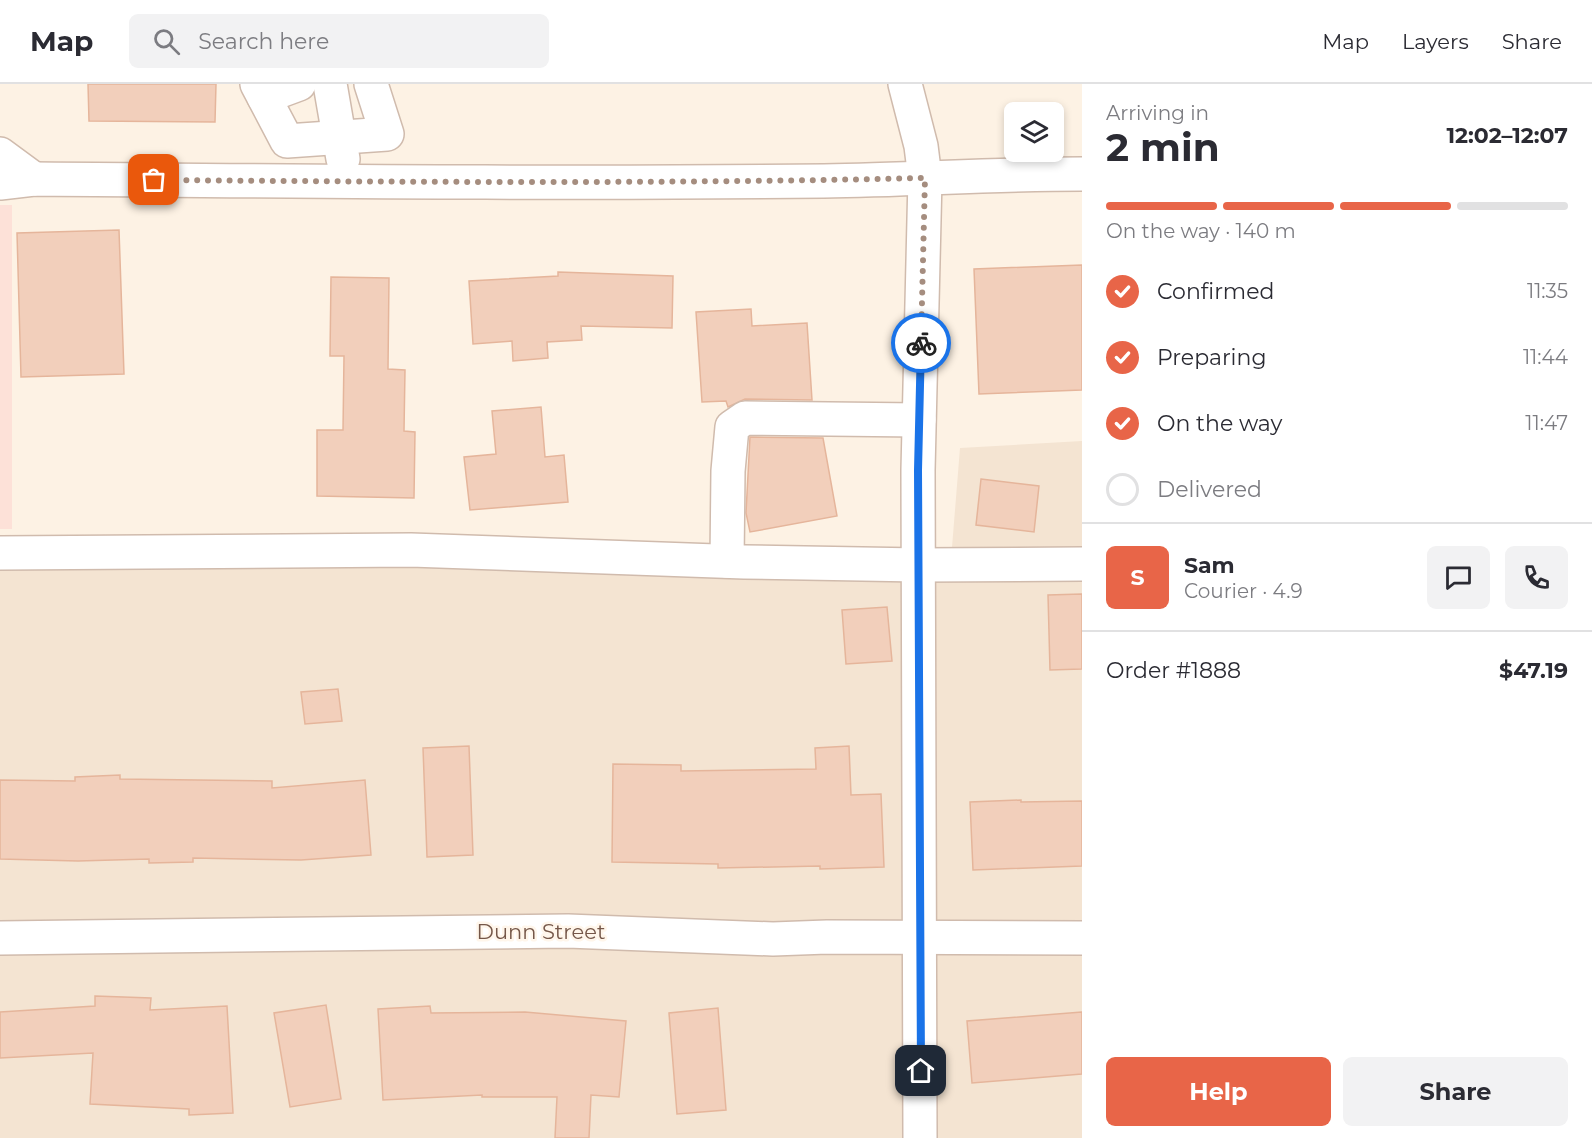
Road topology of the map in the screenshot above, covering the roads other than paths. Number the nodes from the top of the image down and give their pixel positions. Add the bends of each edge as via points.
1 (330, 84) edge
2 (371, 84) edge
3 (905, 84) edge
4 (277, 88) edge
5 (340, 137) junction
6 (0, 154) edge
7 (1082, 174) edge
8 (925, 178) junction
9 (34, 179) junction
10 (346, 181) junction
11 (0, 183) edge
12 (920, 420) junction
13 (0, 553) edge
14 (727, 561) junction
15 (1082, 564) edge
16 (919, 565) junction
17 (0, 938) edge
18 (921, 938) junction
19 (1082, 938) edge
20 (920, 1138) edge

1 - 5 street
2 - 5 street via 387,134
3 - 8 street
4 - 5 street via 287,141
5 - 10 street
6 - 9 street
7 - 8 street
8 - 10 street
8 - 12 street
9 - 10 street
9 - 11 street
12 - 14 street via 746,418 732,427
12 - 16 street
13 - 14 street via 411,550
14 - 16 street
15 - 16 street
16 - 18 street
17 - 18 street, Dunn Street via 568,931 772,939
18 - 19 street, Dunn Street
18 - 20 street

